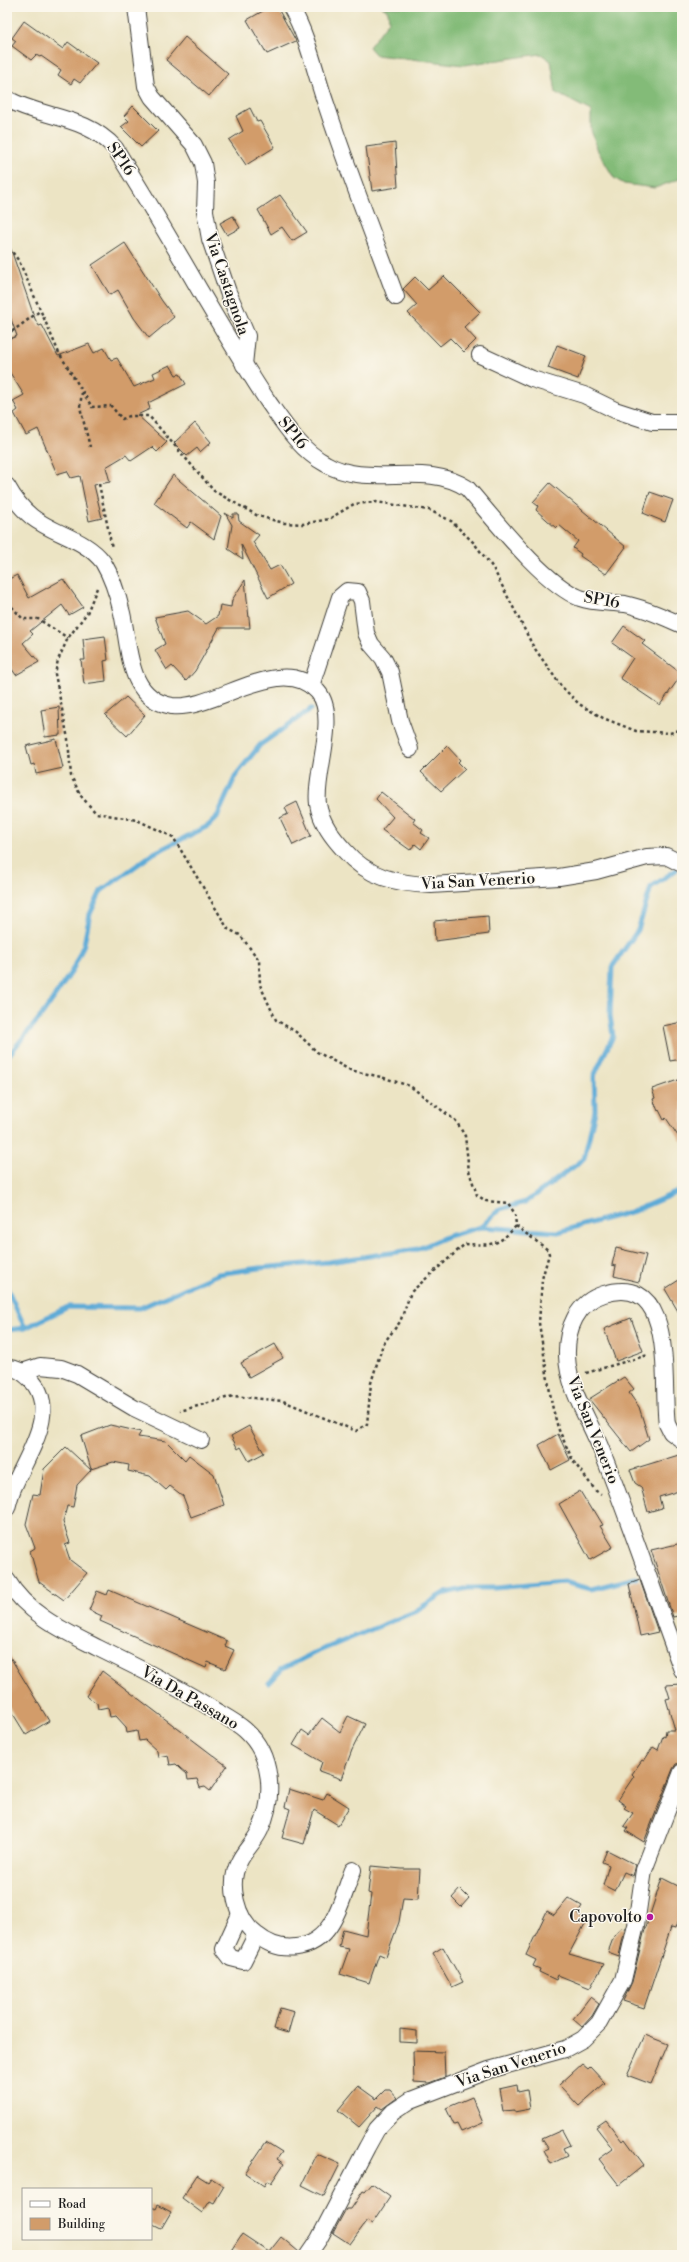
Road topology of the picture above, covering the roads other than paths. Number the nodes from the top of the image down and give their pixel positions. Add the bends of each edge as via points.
1 (136, 7) edge
2 (291, 7) edge
3 (7, 99) edge
4 (396, 297) dead end
5 (480, 355) dead end
6 (244, 365) junction
7 (682, 422) edge
8 (7, 486) edge
9 (682, 626) edge
10 (311, 686) junction
11 (410, 749) dead end
12 (682, 864) edge
13 (15, 1370) edge
14 (201, 1440) dead end
15 (682, 1440) edge
16 (7, 1508) edge
17 (7, 1580) edge
18 (682, 1670) edge
19 (682, 1772) edge
20 (353, 1870) dead end
21 (240, 1914) junction
22 (256, 1935) junction
23 (308, 2255) edge

1 - 6 street, Via Castagnola via 146,86 152,97 194,145 202,163 206,183 205,211 210,239 228,292 247,336
2 - 4 street via 312,54 326,106
3 - 6 street, SP16 / SP16 via 32,110 88,126 105,137 115,148
5 - 7 street via 532,379 584,395 630,415 652,422
6 - 9 street, SP16 / SP16 via 300,445 327,465 347,472 408,474 455,481 466,488 550,579 567,592 581,598 626,604
8 - 10 street, Via San Venerio via 18,505 34,518 99,556 122,612 132,667 138,684 154,699 172,706 197,704 275,678 289,678
10 - 11 street via 340,597 347,591 358,592 362,601 366,633 390,672 400,721
10 - 12 street, Via San Venerio via 324,701 326,715 318,782 318,804 323,820 333,838 347,854 374,875 412,885 431,885 559,877 596,871 647,857 666,856
13 - 14 street via 40,1366 61,1368 77,1374 134,1408
13 - 16 street via 35,1384 42,1398 42,1419 36,1441 14,1486
15 - 18 street, Via San Venerio via 671,1432 667,1424 660,1325 643,1298 634,1293 610,1292 595,1297 580,1309 574,1321 567,1346 570,1378 632,1529
17 - 21 street, Via Da Passano via 14,1593 52,1625 180,1688 245,1730 260,1749 269,1773 269,1801 260,1831 239,1862 233,1887
19 - 23 street, Via San Venerio via 644,1870 636,1925 623,1980 599,2023 591,2033 564,2049 482,2072 411,2100 393,2112 377,2129
20 - 22 street, Via Da Passano via 325,1935 307,1946 282,1949
21 - 22 street, Via Da Passano
21 - 22 street via 224,1949 231,1958 243,1960

